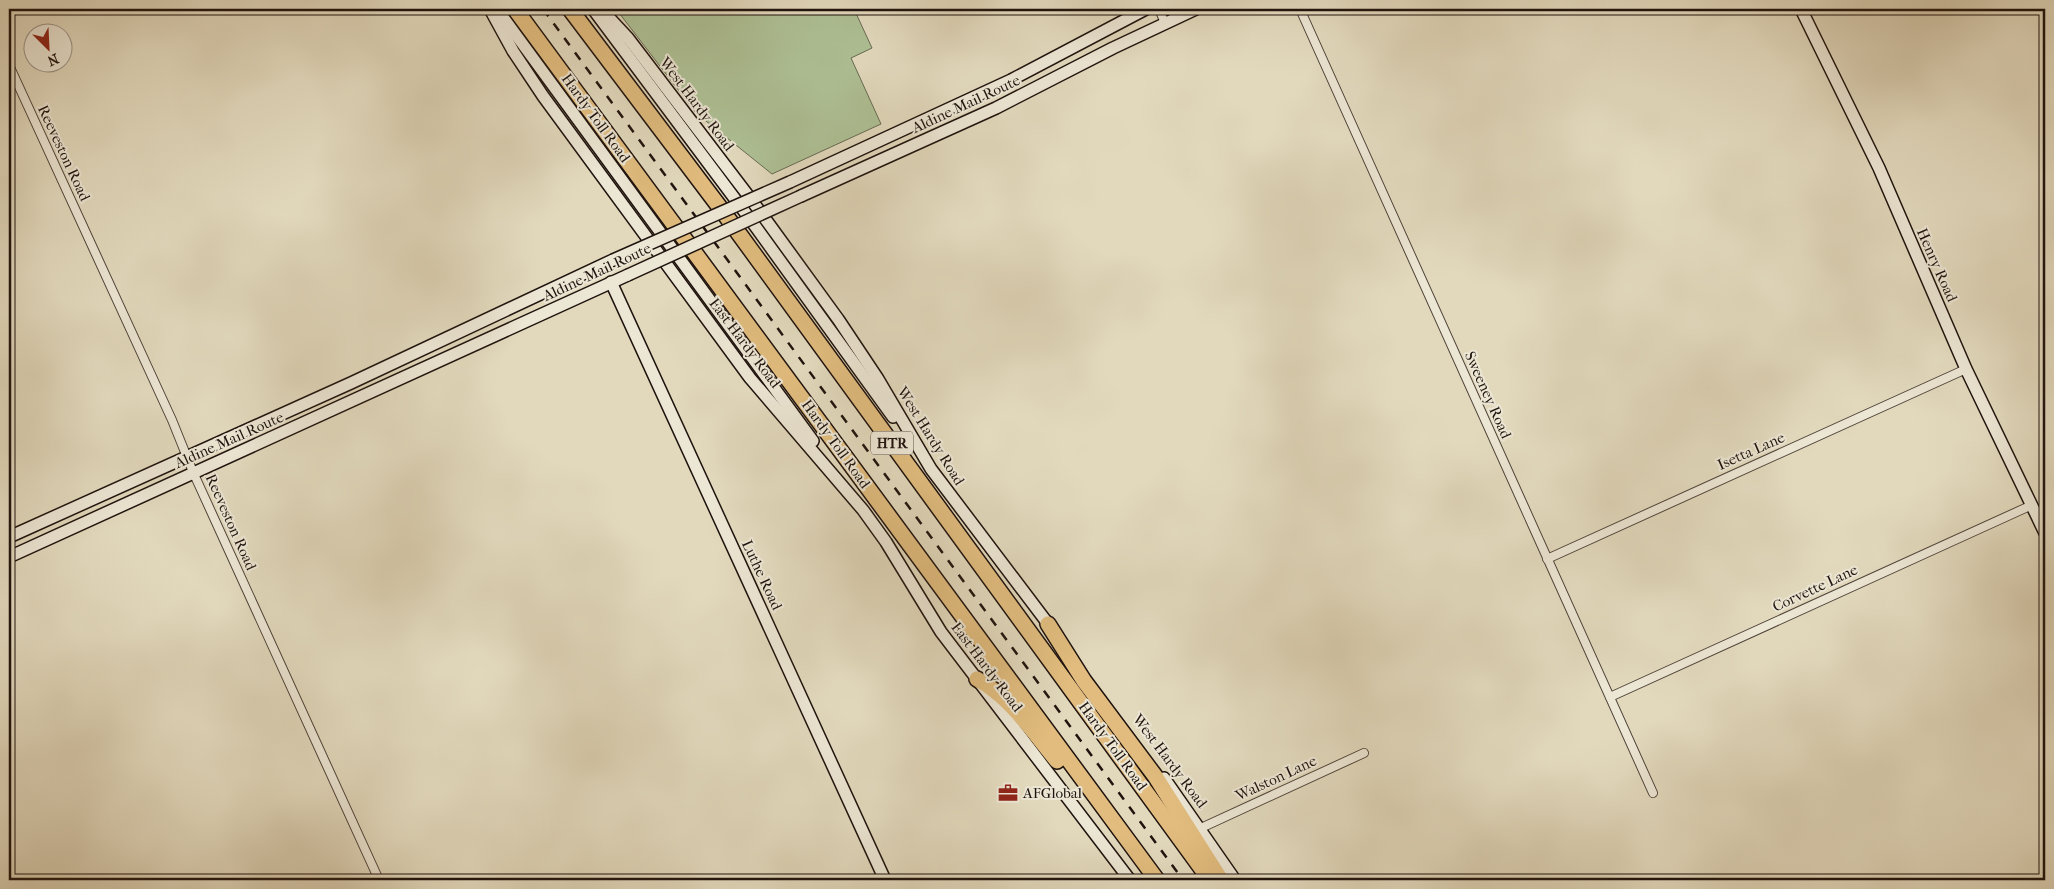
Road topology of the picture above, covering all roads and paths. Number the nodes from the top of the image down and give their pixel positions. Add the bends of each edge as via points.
1 (490, 9) edge
2 (498, 9) edge
3 (515, 9) edge
4 (570, 9) edge
5 (593, 9) edge
6 (601, 9) edge
7 (1146, 9) edge
8 (1159, 9) edge
9 (1196, 9) edge
10 (1300, 9) edge
11 (1801, 9) edge
12 (1166, 23) junction
13 (1043, 62) junction
14 (9, 65) edge
15 (1053, 79) junction
16 (901, 130) junction
17 (912, 146) junction
18 (739, 205) junction
19 (750, 219) junction
20 (666, 237) junction
21 (677, 251) junction
22 (611, 282) junction
23 (475, 324) junction
24 (484, 342) junction
25 (1966, 369) junction
26 (351, 383) junction
27 (358, 398) junction
28 (188, 456) junction
29 (931, 469) junction
30 (194, 472) junction
31 (2032, 504) junction
32 (863, 510) junction
33 (45, 521) junction
34 (2045, 533) edge
35 (9, 537) edge
36 (53, 538) junction
37 (9, 557) edge
38 (1547, 559) junction
39 (1048, 624) junction
40 (976, 679) junction
41 (1610, 697) junction
42 (1364, 754) dead end
43 (1653, 793) dead end
44 (1201, 828) junction
45 (379, 880) edge
46 (885, 880) edge
47 (1130, 880) edge
48 (1144, 880) edge
49 (1157, 880) edge
50 (1210, 880) edge
51 (1221, 880) edge
52 (1235, 880) edge

1 - 32 main road, East Hardy Road via 543,96 750,378
2 - 20 main road
3 - 49 highway, Hardy Toll Road / HTR
4 - 50 highway, Hardy Toll Road / HTR via 727,217
5 - 18 main road
6 - 29 main road, West Hardy Road via 634,46 838,319
7 - 13 main road, Aldine Mail Route
8 - 12 street
9 - 12 main road, Aldine Mail Route
10 - 38 street, Sweeney Road
11 - 25 main road, Henry Road via 1879,168
12 - 15 main road, Aldine Mail Route
13 - 15 main road
13 - 16 main road, Aldine Mail Route
14 - 28 street, Reeveston Road
15 - 17 main road, Aldine Mail Route
16 - 17 main road
16 - 18 main road, Aldine Mail Route, bridge
17 - 19 main road, Aldine Mail Route, bridge
18 - 19 main road
18 - 20 main road, Aldine Mail Route, bridge
19 - 21 main road, Aldine Mail Route, bridge
19 - 29 main road
20 - 21 main road
20 - 23 main road, Aldine Mail Route, bridge
21 - 22 main road, Aldine Mail Route, bridge
21 - 32 main road
22 - 24 main road, Aldine Mail Route
22 - 46 main road, Luthe Road
23 - 24 main road
23 - 26 main road, Aldine Mail Route
24 - 27 main road, Aldine Mail Route
25 - 31 main road, Henry Road
25 - 38 street, Isetta Lane
26 - 27 main road
26 - 28 main road, Aldine Mail Route
27 - 30 main road, Aldine Mail Route
28 - 30 street, Reeveston Road
28 - 33 main road, Aldine Mail Route
29 - 39 main road, West Hardy Road
30 - 36 main road, Aldine Mail Route
30 - 45 street, Reeveston Road
31 - 34 main road, Henry Road
31 - 41 street, Corvette Lane
32 - 40 main road, East Hardy Road via 941,632
33 - 35 main road, Aldine Mail Route
33 - 36 main road
36 - 37 main road, Aldine Mail Route
38 - 41 street, Sweeney Road
39 - 44 main road, West Hardy Road
39 - 51 highway via 1084,682 1155,776
40 - 47 main road, East Hardy Road
40 - 48 highway via 990,686 1019,715 1058,762
41 - 43 street, Sweeney Road
42 - 44 street, Walston Lane
44 - 52 main road, West Hardy Road

